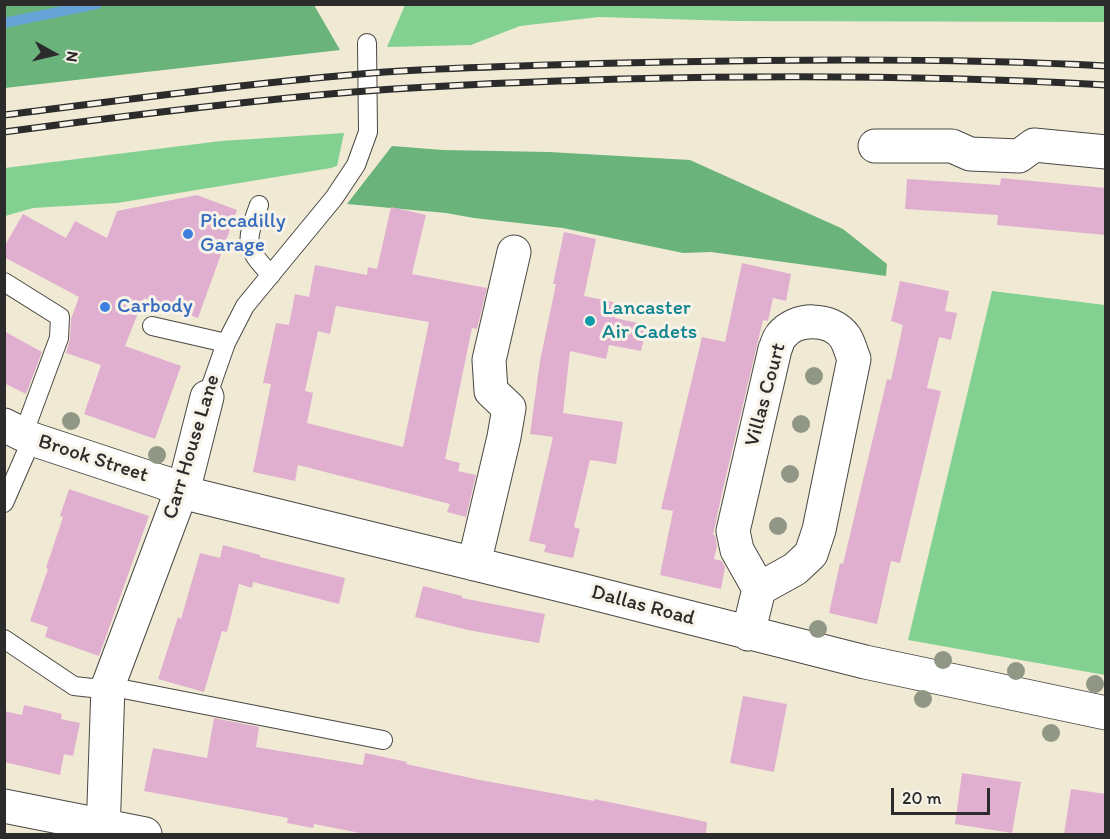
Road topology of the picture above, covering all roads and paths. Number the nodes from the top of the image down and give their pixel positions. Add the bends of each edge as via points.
1 (367, 43) dead end
2 (876, 146) dead end
3 (1106, 152) edge
4 (260, 205) dead end
5 (514, 252) dead end
6 (271, 275) junction
7 (4, 282) edge
8 (152, 326) dead end
9 (226, 343) junction
10 (207, 397) joint
11 (20, 433) edge
12 (181, 492) junction
13 (4, 503) edge
14 (474, 564) junction
15 (759, 589) junction
16 (748, 634) junction
17 (4, 639) edge
18 (108, 686) junction
19 (1106, 713) edge
20 (383, 740) dead end
21 (4, 806) edge
22 (104, 830) edge
23 (145, 834) edge

1 - 6 lane, Carr House Lane via 368,132 356,165
2 - 3 street via 952,146 970,154 1019,156 1034,146
4 - 6 lane via 251,228 249,249
5 - 14 street via 489,360 491,391 509,408
6 - 9 lane, Carr House Lane via 245,306
7 - 11 lane via 60,317 59,338
8 - 9 lane
9 - 10 lane, Carr House Lane
10 - 12 street, Carr House Lane
11 - 12 street, Brook Street
11 - 13 lane
12 - 14 street, Dallas Road
12 - 18 street, Carr House Lane
14 - 16 street, Dallas Road
15 - 15 street, Villas Court via 795,569 811,554 819,530 854,359 844,336 820,321 803,322 782,334 775,349 735,519 737,550
15 - 16 street
16 - 19 street, Dallas Road via 865,663
17 - 18 lane via 74,686
18 - 20 lane
18 - 22 street, Carr House Lane
21 - 22 street
22 - 23 street

